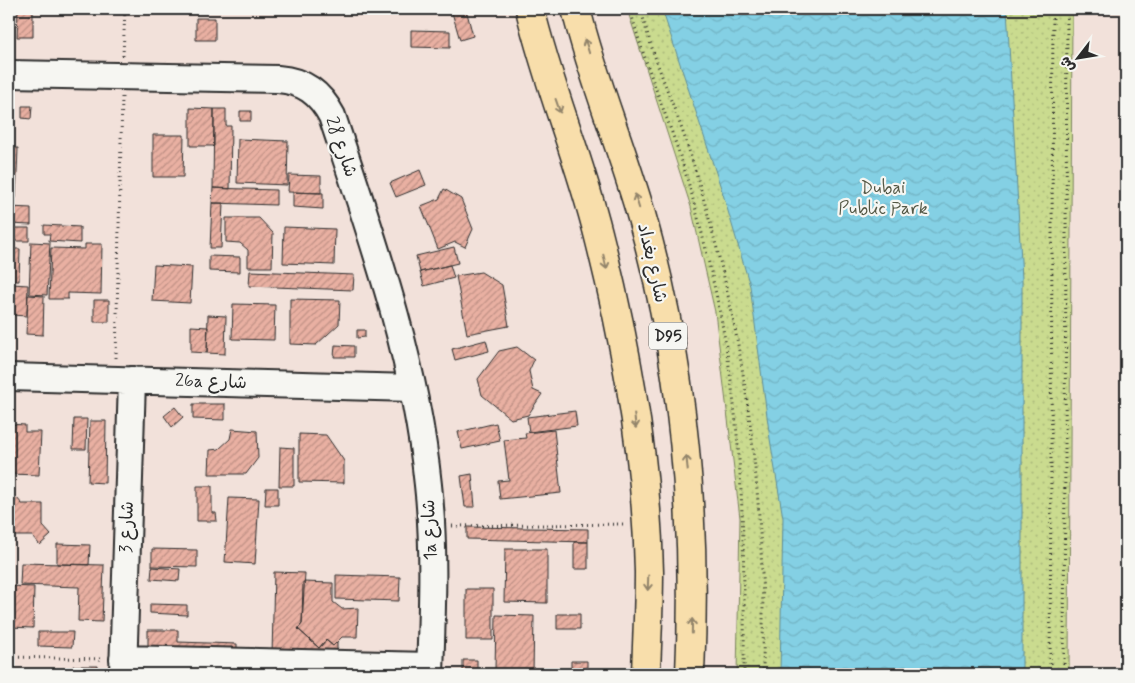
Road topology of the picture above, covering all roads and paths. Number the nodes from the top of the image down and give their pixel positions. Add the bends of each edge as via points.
1 (125, 9) edge
2 (530, 9) edge
3 (576, 9) edge
4 (630, 9) edge
5 (641, 9) edge
6 (1053, 9) edge
7 (1067, 9) edge
8 (9, 74) edge
9 (123, 75) junction
10 (9, 377) edge
11 (124, 380) junction
12 (412, 388) junction
13 (646, 524) junction
14 (432, 526) junction
15 (9, 657) edge
16 (123, 667) edge
17 (271, 668) edge
18 (430, 670) edge
19 (646, 674) edge
20 (690, 674) edge
21 (744, 674) edge
22 (763, 674) edge
23 (1050, 674) edge
24 (1064, 674) edge

1 - 9 path
2 -> 13 main road, D95 via 598,231 618,315 633,400
20 -> 3 main road, شارع بغداد / D95 via 692,568 680,398 642,219
4 - 21 path via 695,209 726,340 742,507
5 - 22 path via 690,156 730,307 748,410 756,485 764,592
6 - 23 path
7 - 24 path
8 - 9 street, شارع 28
9 - 11 path
9 - 12 street, شارع 28 via 292,80 316,93 332,116 390,293
10 - 11 street, 26a شارع
11 - 12 street, 26a شارع
11 - 16 street, شارع 3
12 - 14 street, 1a شارع
13 - 14 path
13 -> 19 main road, D95 via 649,572
14 - 18 street, 1a شارع
15 - 16 path
16 - 17 street
17 - 18 street

